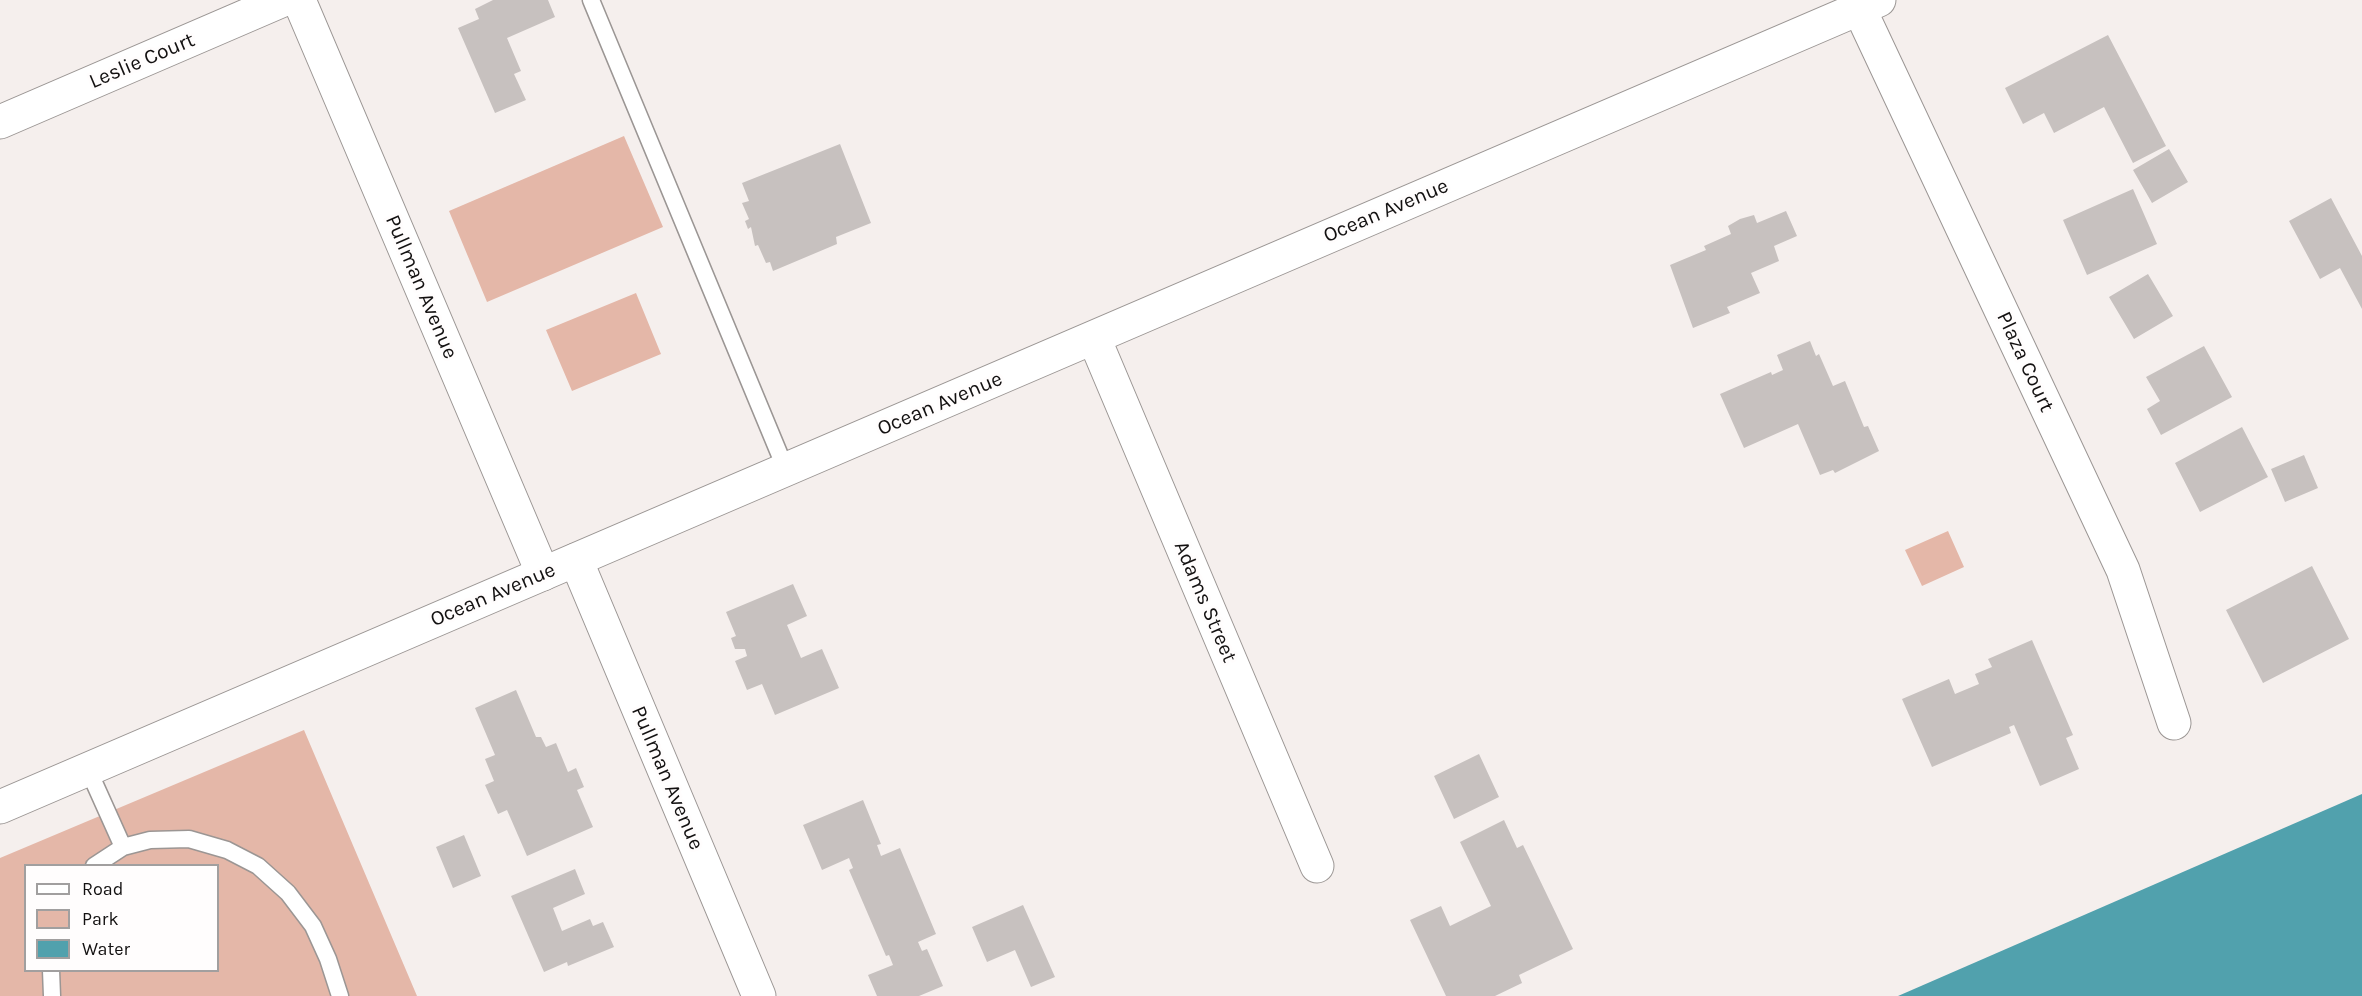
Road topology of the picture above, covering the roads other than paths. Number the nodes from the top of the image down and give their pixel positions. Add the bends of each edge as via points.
1 (283, 0) edge
2 (298, 0) edge
3 (591, 0) edge
4 (1869, 4) edge
5 (0, 122) edge
6 (1094, 338) junction
7 (786, 470) junction
8 (576, 560) junction
9 (543, 574) junction
10 (2174, 723) dead end
11 (88, 769) junction
12 (0, 807) edge
13 (123, 847) junction
14 (97, 864) edge
15 (1317, 866) dead end
16 (51, 972) edge
17 (52, 996) edge
18 (340, 996) edge
19 (759, 996) edge

1 - 5 street, Leslie Court
2 - 9 street, Pullman Avenue
3 - 7 lane
4 - 6 street, Ocean Avenue
4 - 10 street, Plaza Court via 2123,570
6 - 7 street, Ocean Avenue
6 - 15 street, Adams Street
7 - 8 street, Ocean Avenue
8 - 9 street, Ocean Avenue
8 - 19 street, Pullman Avenue
9 - 11 street, Ocean Avenue
11 - 12 street, Ocean Avenue
11 - 13 lane
13 - 14 lane
13 - 18 lane via 150,840 189,839 227,850 258,866 288,893 313,926
16 - 17 lane

